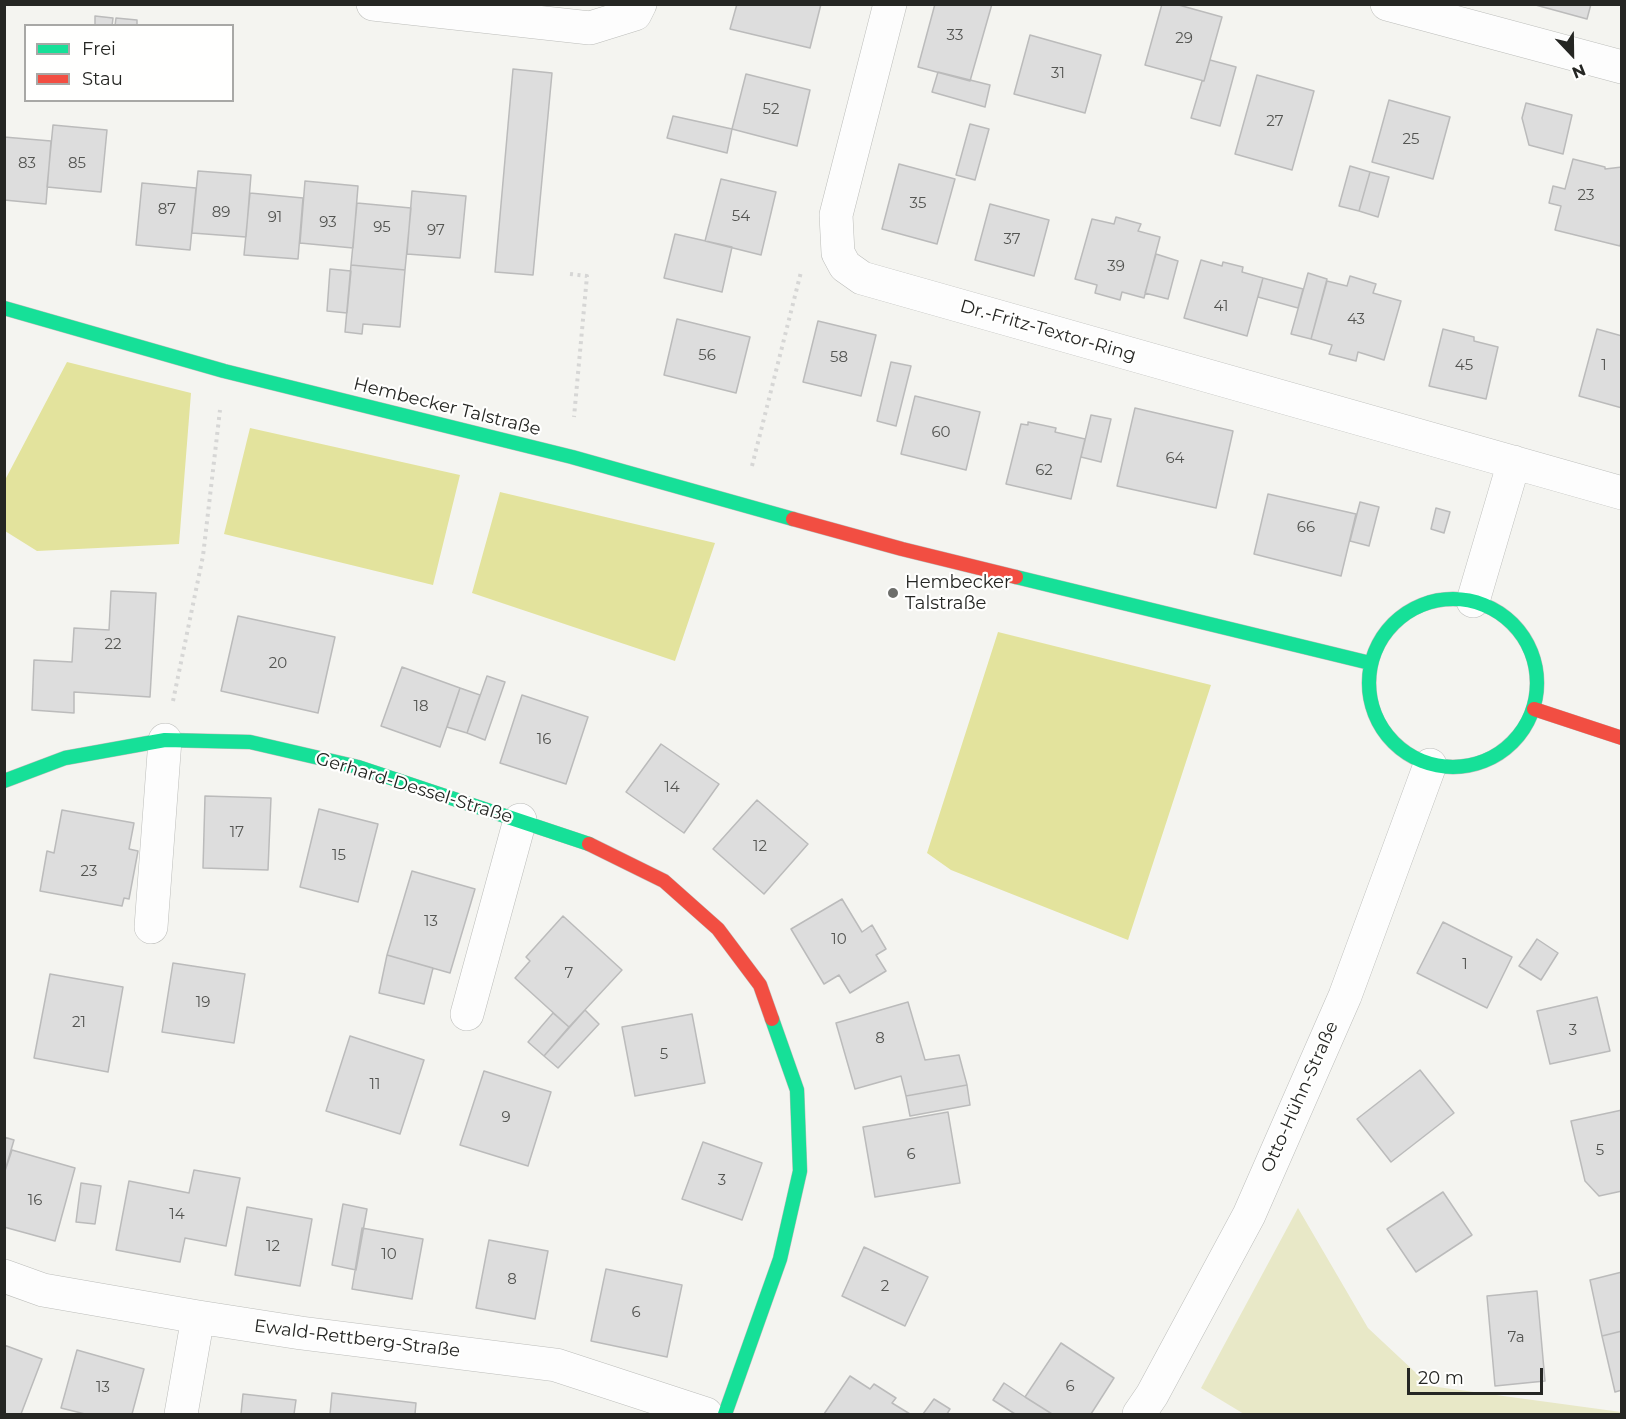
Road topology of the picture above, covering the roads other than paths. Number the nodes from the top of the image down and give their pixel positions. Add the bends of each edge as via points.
1 (373, 4) edge
2 (640, 4) edge
3 (890, 4) edge
4 (1387, 4) edge
5 (1622, 67) edge
6 (4, 308) edge
7 (1514, 462) junction
8 (1622, 492) edge
9 (1473, 601) junction
10 (1370, 663) junction
11 (1534, 709) junction
12 (1622, 738) edge
13 (165, 740) junction
14 (1430, 765) junction
15 (4, 781) edge
16 (520, 820) junction
17 (151, 927) dead end
18 (467, 1014) dead end
19 (4, 1276) edge
20 (198, 1317) junction
21 (182, 1414) edge
22 (706, 1414) edge
23 (725, 1414) edge
24 (1139, 1414) edge

1 - 2 street via 590,28 635,14
3 - 7 street, Dr.-Fritz-Textor-Ring via 836,215 838,253 845,266 877,283
4 - 5 street
6 - 10 street, Hembecker Talstraße via 224,370 572,457 902,549
7 - 8 street, Dr.-Fritz-Textor-Ring
7 - 9 street
9 - 10 street via 1459,598 1429,602 1403,615 1382,636
9 - 11 street via 1499,612 1519,630 1533,654 1538,682
10 - 14 street via 1368,692 1376,719 1392,744
11 - 12 street
11 - 14 street via 1520,734 1499,754 1472,766
13 - 15 street, Gerhard-Dessel-Straße via 65,758
13 - 16 street, Gerhard-Dessel-Straße via 250,742 358,767
13 - 17 street
14 - 24 street, Otto-Hühn-Straße via 1345,996 1249,1215
16 - 18 street, Gerhard-Dessel-Straße
16 - 23 street, Gerhard-Dessel-Straße via 600,848 664,881 718,929 760,985 797,1090 800,1171 780,1258
19 - 20 street, Ewald-Rettberg-Straße via 43,1290
20 - 21 street
20 - 22 street, Ewald-Rettberg-Straße via 556,1365

